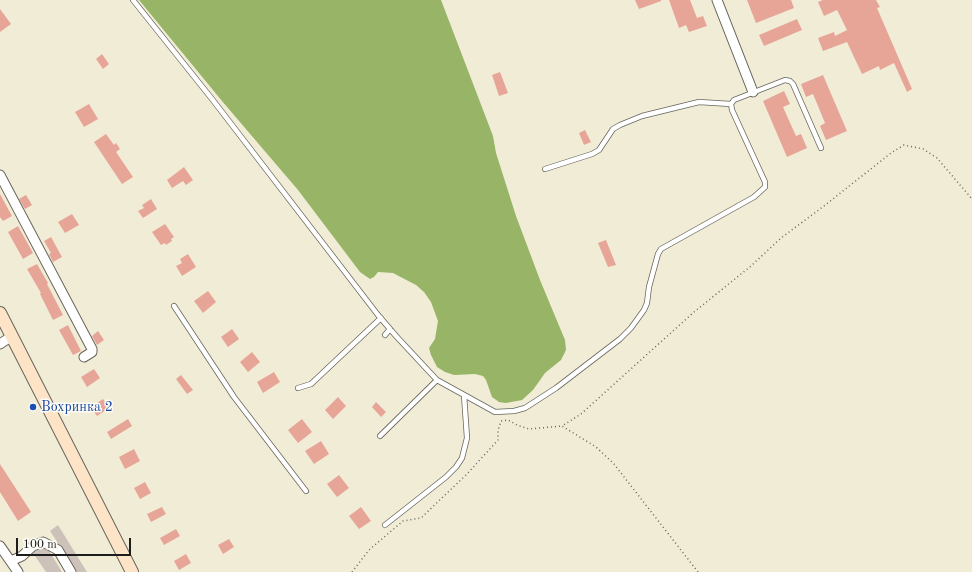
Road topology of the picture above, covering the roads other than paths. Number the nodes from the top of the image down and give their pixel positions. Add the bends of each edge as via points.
1 (133, 0) edge
2 (717, 0) edge
3 (753, 92) junction
4 (731, 104) junction
5 (821, 148) dead end
6 (545, 169) dead end
7 (0, 175) edge
8 (174, 306) dead end
9 (0, 313) edge
10 (381, 318) junction
11 (390, 329) junction
12 (385, 335) dead end
13 (12, 336) junction
14 (0, 344) edge
15 (84, 357) dead end
16 (437, 380) junction
17 (298, 388) dead end
18 (464, 396) junction
19 (380, 436) dead end
20 (306, 491) dead end
21 (384, 526) dead end
22 (0, 546) edge
23 (11, 561) junction
24 (18, 572) edge
25 (71, 572) edge
26 (132, 572) edge

1 - 10 lane
2 - 3 street
3 - 4 lane via 734,100
3 - 5 lane via 785,80 790,81
4 - 6 lane via 699,102 642,116 613,129 599,150 592,154
4 - 18 lane via 765,187 754,197 661,249 648,287 647,303 631,328 556,388 525,408 514,411 495,412
7 - 15 street via 92,349 92,352
8 - 20 lane via 234,397
9 - 13 main road
10 - 11 lane
10 - 17 lane via 311,384
11 - 12 lane
11 - 16 lane
13 - 14 street
13 - 26 main road
16 - 18 lane
16 - 19 lane
18 - 21 lane via 467,438 456,467
22 - 23 street
23 - 24 street
23 - 25 street via 43,542 58,550

